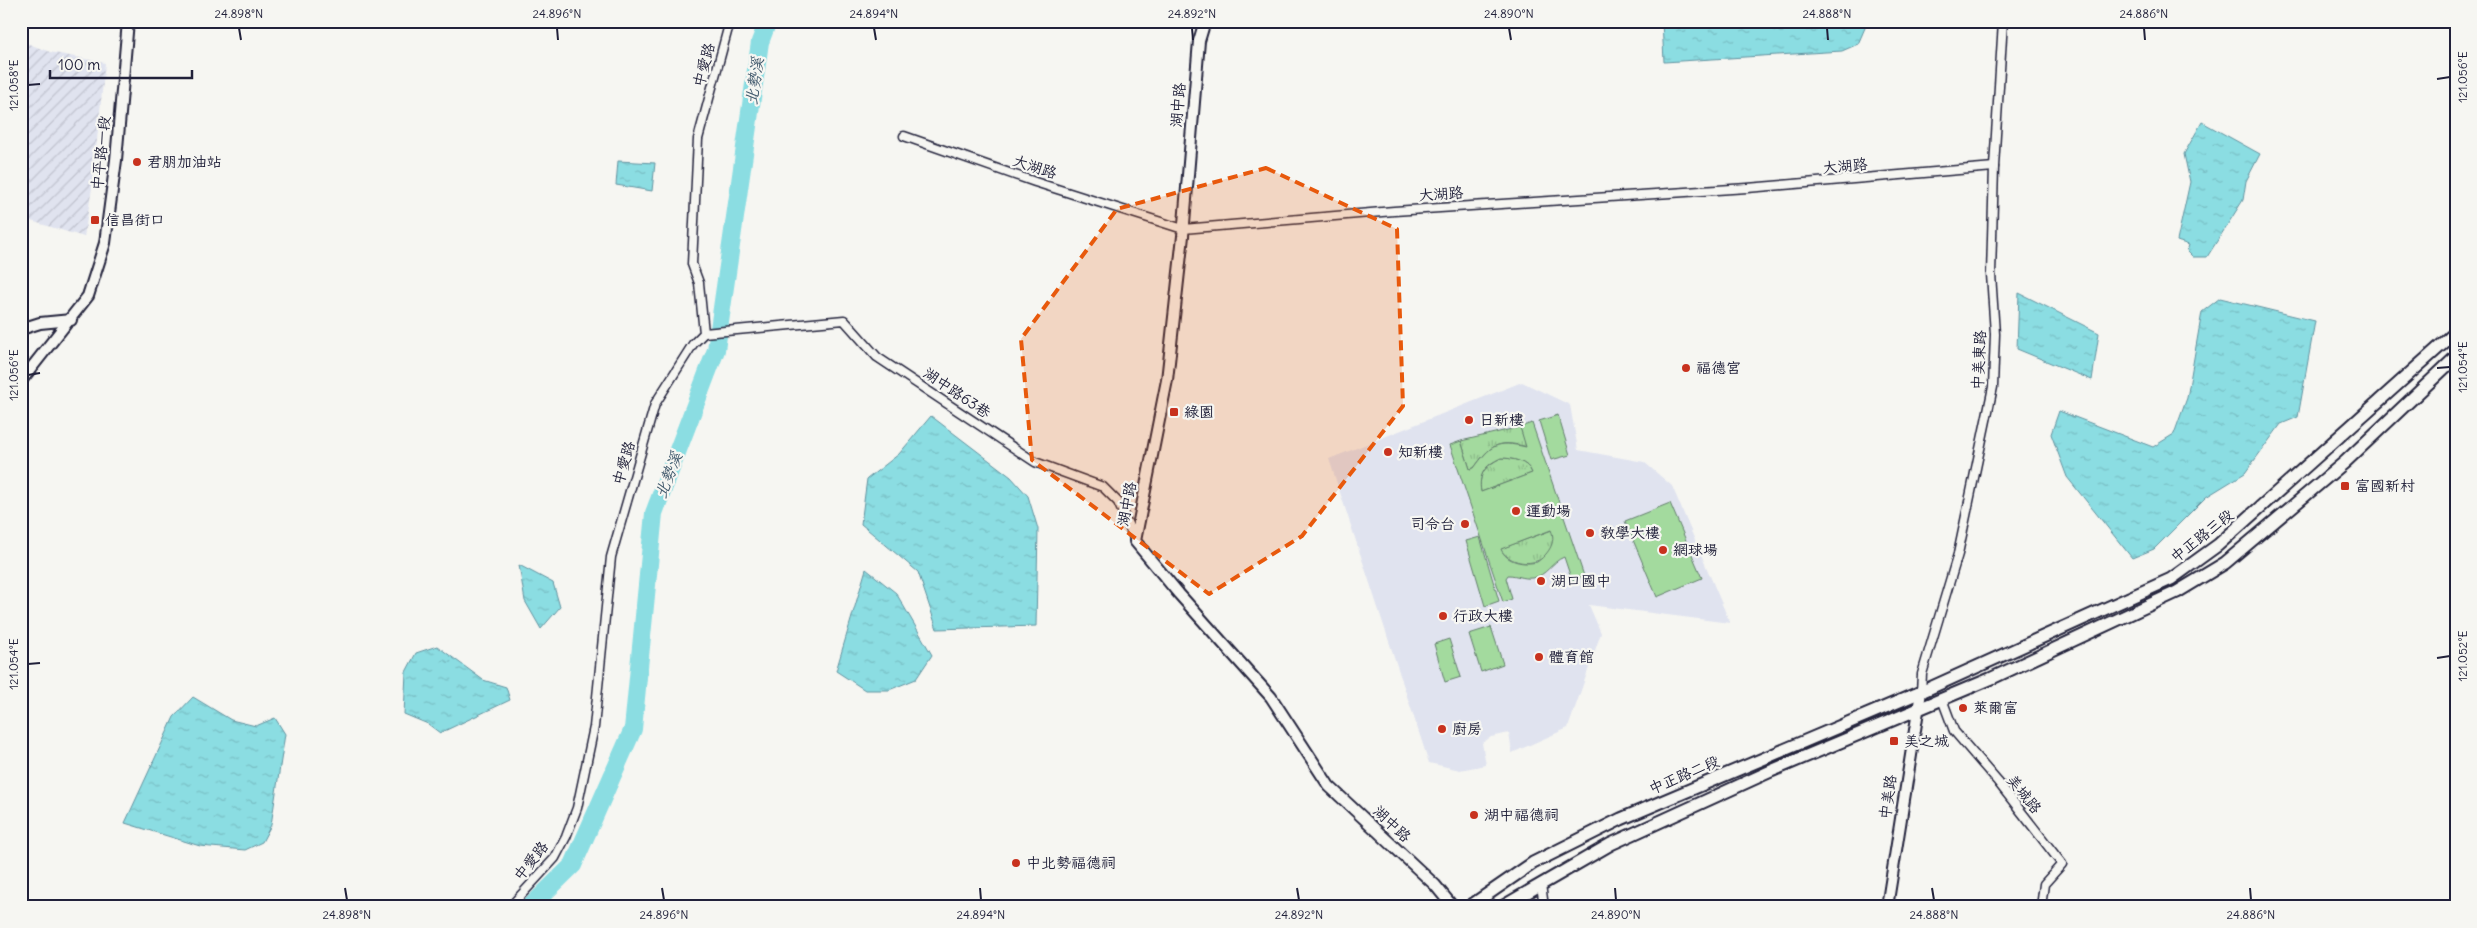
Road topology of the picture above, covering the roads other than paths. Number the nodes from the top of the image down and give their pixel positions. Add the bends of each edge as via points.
1 (128, 21) edge
2 (730, 21) edge
3 (1205, 21) edge
4 (2004, 21) edge
5 (904, 136) dead end
6 (1994, 167) junction
7 (1183, 229) junction
8 (70, 320) junction
9 (21, 329) edge
10 (2456, 332) edge
11 (704, 333) junction
12 (2456, 357) edge
13 (21, 381) edge
14 (1135, 541) junction
15 (1921, 692) junction
16 (1942, 699) junction
17 (1919, 709) junction
18 (1541, 884) junction
19 (510, 907) edge
20 (1452, 907) edge
21 (1468, 907) edge
22 (1502, 907) edge
23 (1544, 907) edge
24 (1887, 907) edge
25 (2040, 907) edge

1 - 8 street, 中平路一段 via 105,244 88,296
2 - 11 street, 中愛路 via 698,139 692,264 699,282
3 - 7 street, 湖中路 via 1198,41
4 - 6 street, 中美東路
5 - 7 street, 大湖路
6 - 7 street, 大湖路
6 - 15 street, 中美東路 via 1991,274 1995,334 1993,386 1958,554 1922,674
7 - 14 street, 湖中路 via 1167,380
8 - 9 street
8 - 13 street, 中平路一段
10 - 15 main road, 中正路三段 via 2226,539 2171,579
11 - 14 street, 湖中路63巷 via 844,320 877,357 1036,462 1103,487 1118,502
11 - 19 street, 中愛路 via 693,344 655,404 611,557 594,727 576,808 555,858
12 - 16 main road, 中正路三段 via 2345,462 2225,563 2143,609
14 - 20 street, 湖中路 via 1271,697 1329,786 1435,885
15 - 17 street, 中美路
15 - 21 main road, 中正路二段 via 1622,818 1533,863
16 - 17 main road, 中正路三段
16 - 25 street, 美城路 via 1954,731 2062,864 2044,884
17 - 18 main road, 中正路二段 via 1762,775 1620,840
17 - 24 street, 中美路
18 - 22 main road, 中正路二段
18 - 23 street

